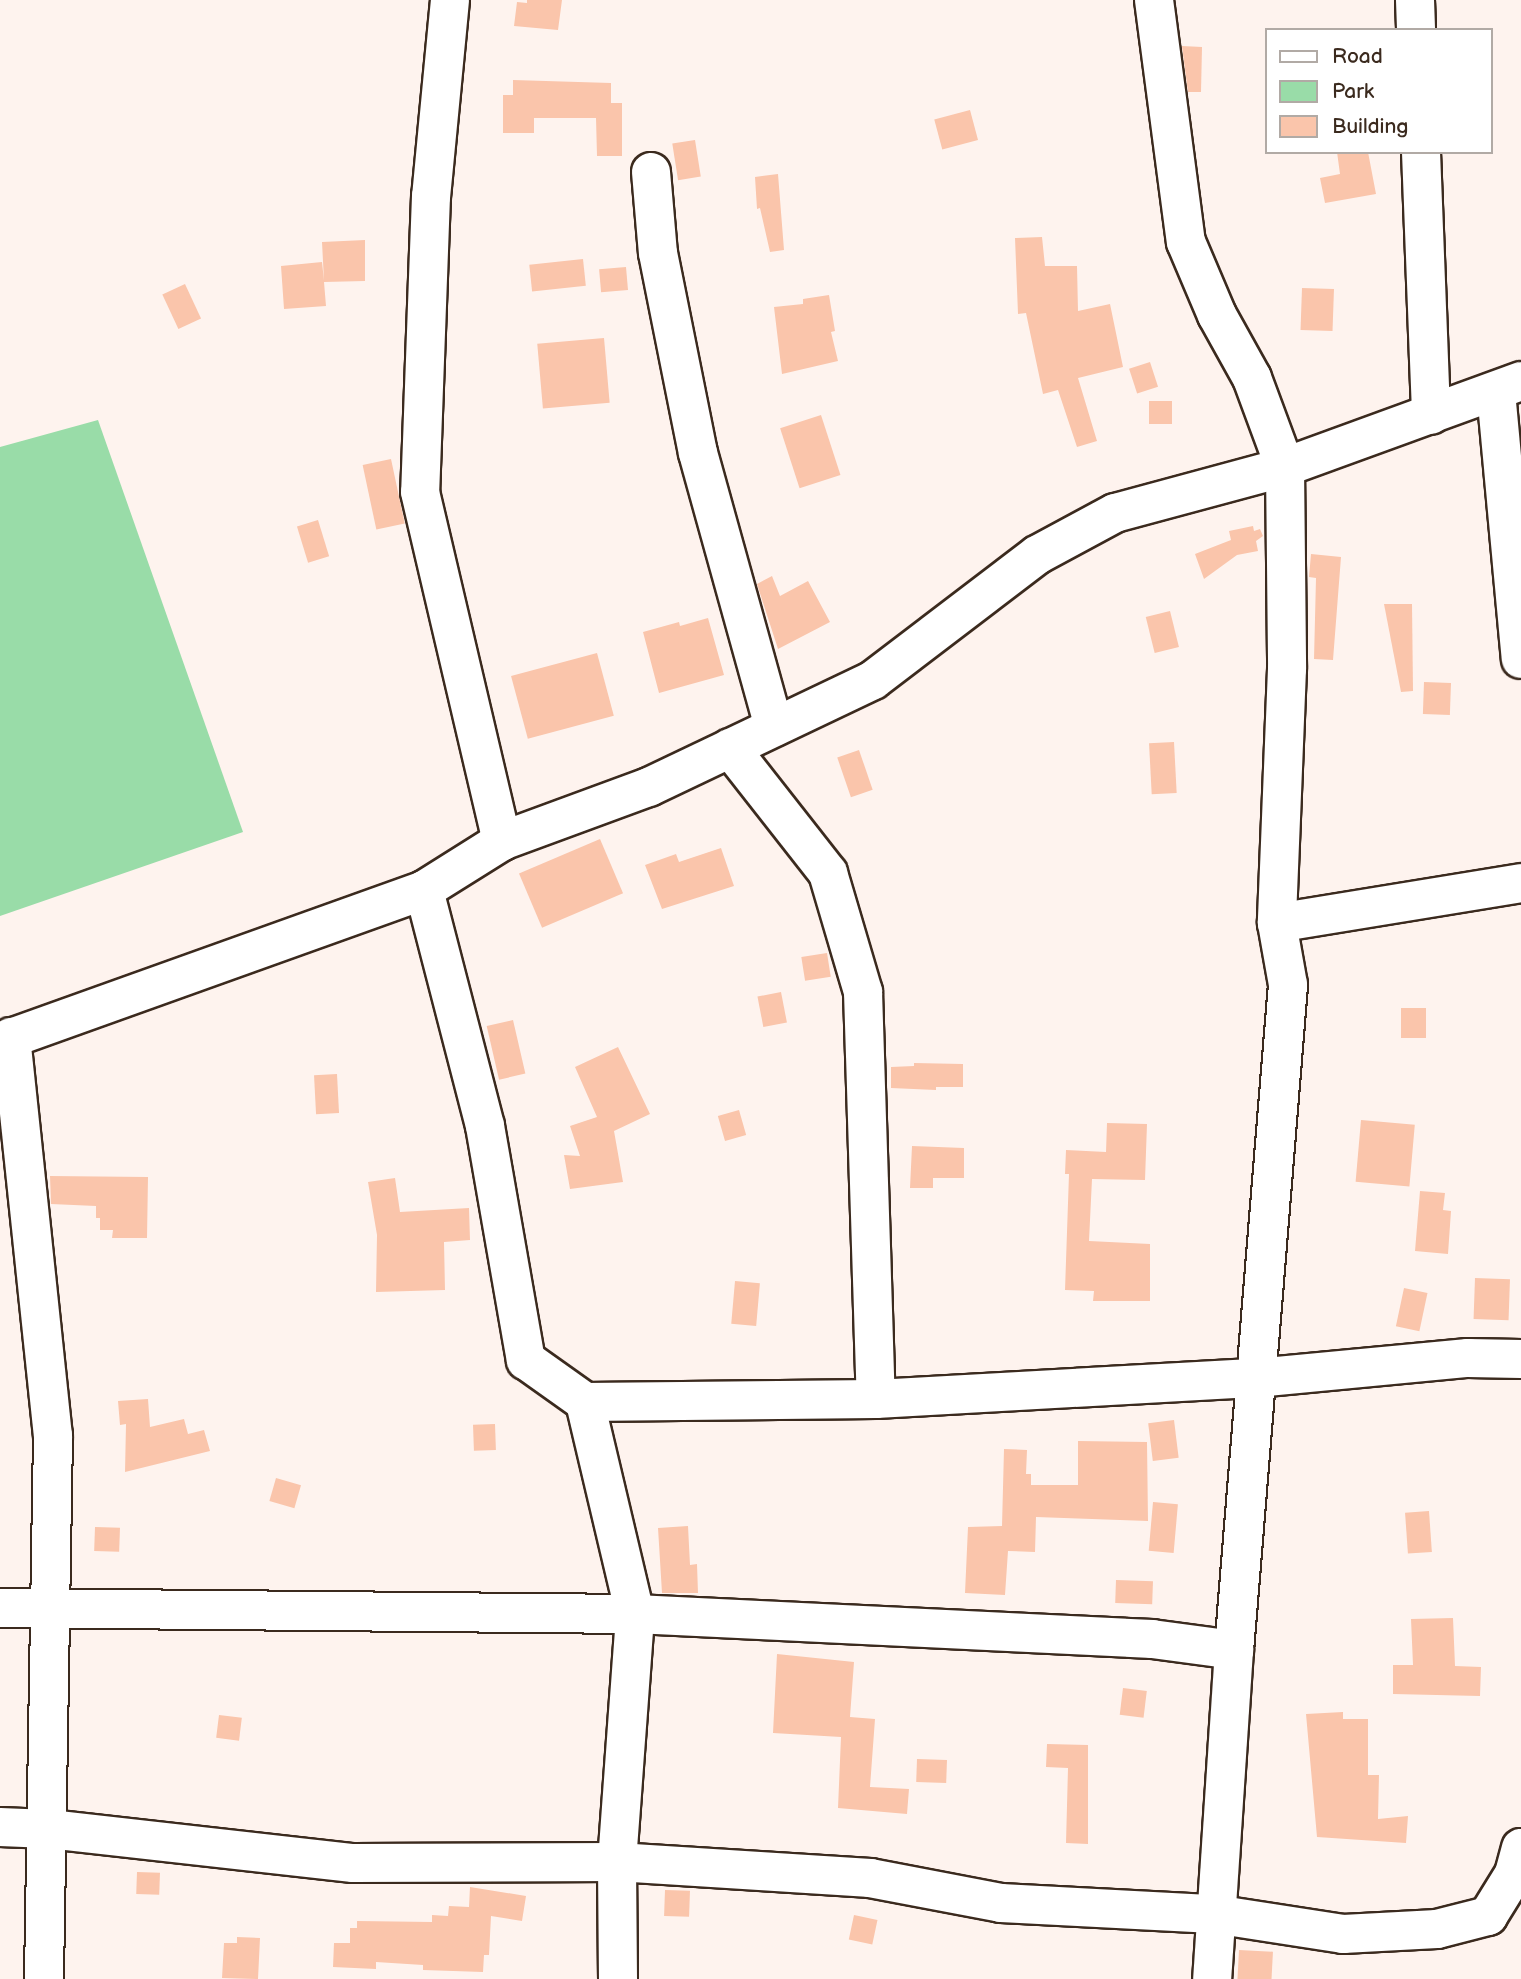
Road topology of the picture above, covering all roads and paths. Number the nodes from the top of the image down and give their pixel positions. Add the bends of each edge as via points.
1 (450, 0) edge
2 (1154, 0) edge
3 (1415, 0) edge
4 (1416, 28) edge
5 (1421, 154) edge
6 (650, 172) dead end
7 (1508, 386) edge
8 (1431, 415) junction
9 (1285, 467) junction
10 (1521, 659) edge
11 (774, 727) junction
12 (730, 748) junction
13 (502, 841) junction
14 (1521, 883) edge
15 (424, 890) junction
16 (1277, 923) junction
17 (6, 1039) edge
18 (1521, 1359) edge
19 (1256, 1378) junction
20 (876, 1399) junction
21 (585, 1402) junction
22 (0, 1608) edge
23 (51, 1608) junction
24 (635, 1614) junction
25 (1234, 1650) junction
26 (0, 1827) edge
27 (49, 1829) junction
28 (1521, 1848) edge
29 (617, 1862) junction
30 (1214, 1914) junction
31 (1504, 1919) edge
32 (44, 1979) edge
33 (618, 1979) edge
34 (1212, 1979) edge

1 - 13 street via 431,196 420,492
2 - 9 street via 1186,242 1217,315 1252,378
3 - 4 street
5 - 8 street
6 - 11 street via 658,253 698,453
7 - 8 street
7 - 10 street
8 - 9 street
9 - 11 street via 1115,513 1037,555 873,680
9 - 16 street via 1287,669
11 - 12 street
12 - 13 street via 649,787
12 - 20 street via 828,873 863,992
13 - 15 street
14 - 16 street
15 - 17 street
15 - 21 street via 485,1126 526,1360
16 - 19 street via 1288,985
17 - 23 street via 53,1435
18 - 19 street via 1468,1358
19 - 20 street
19 - 25 street
20 - 21 street
21 - 24 street
22 - 23 street
23 - 24 street
23 - 27 street
24 - 25 street via 1152,1639
24 - 29 street
25 - 30 street
26 - 27 street
27 - 29 street via 353,1863
27 - 32 street
28 - 31 street
29 - 30 street via 870,1878 1000,1903
29 - 33 street
30 - 31 street via 1343,1934 1437,1929
30 - 34 street

